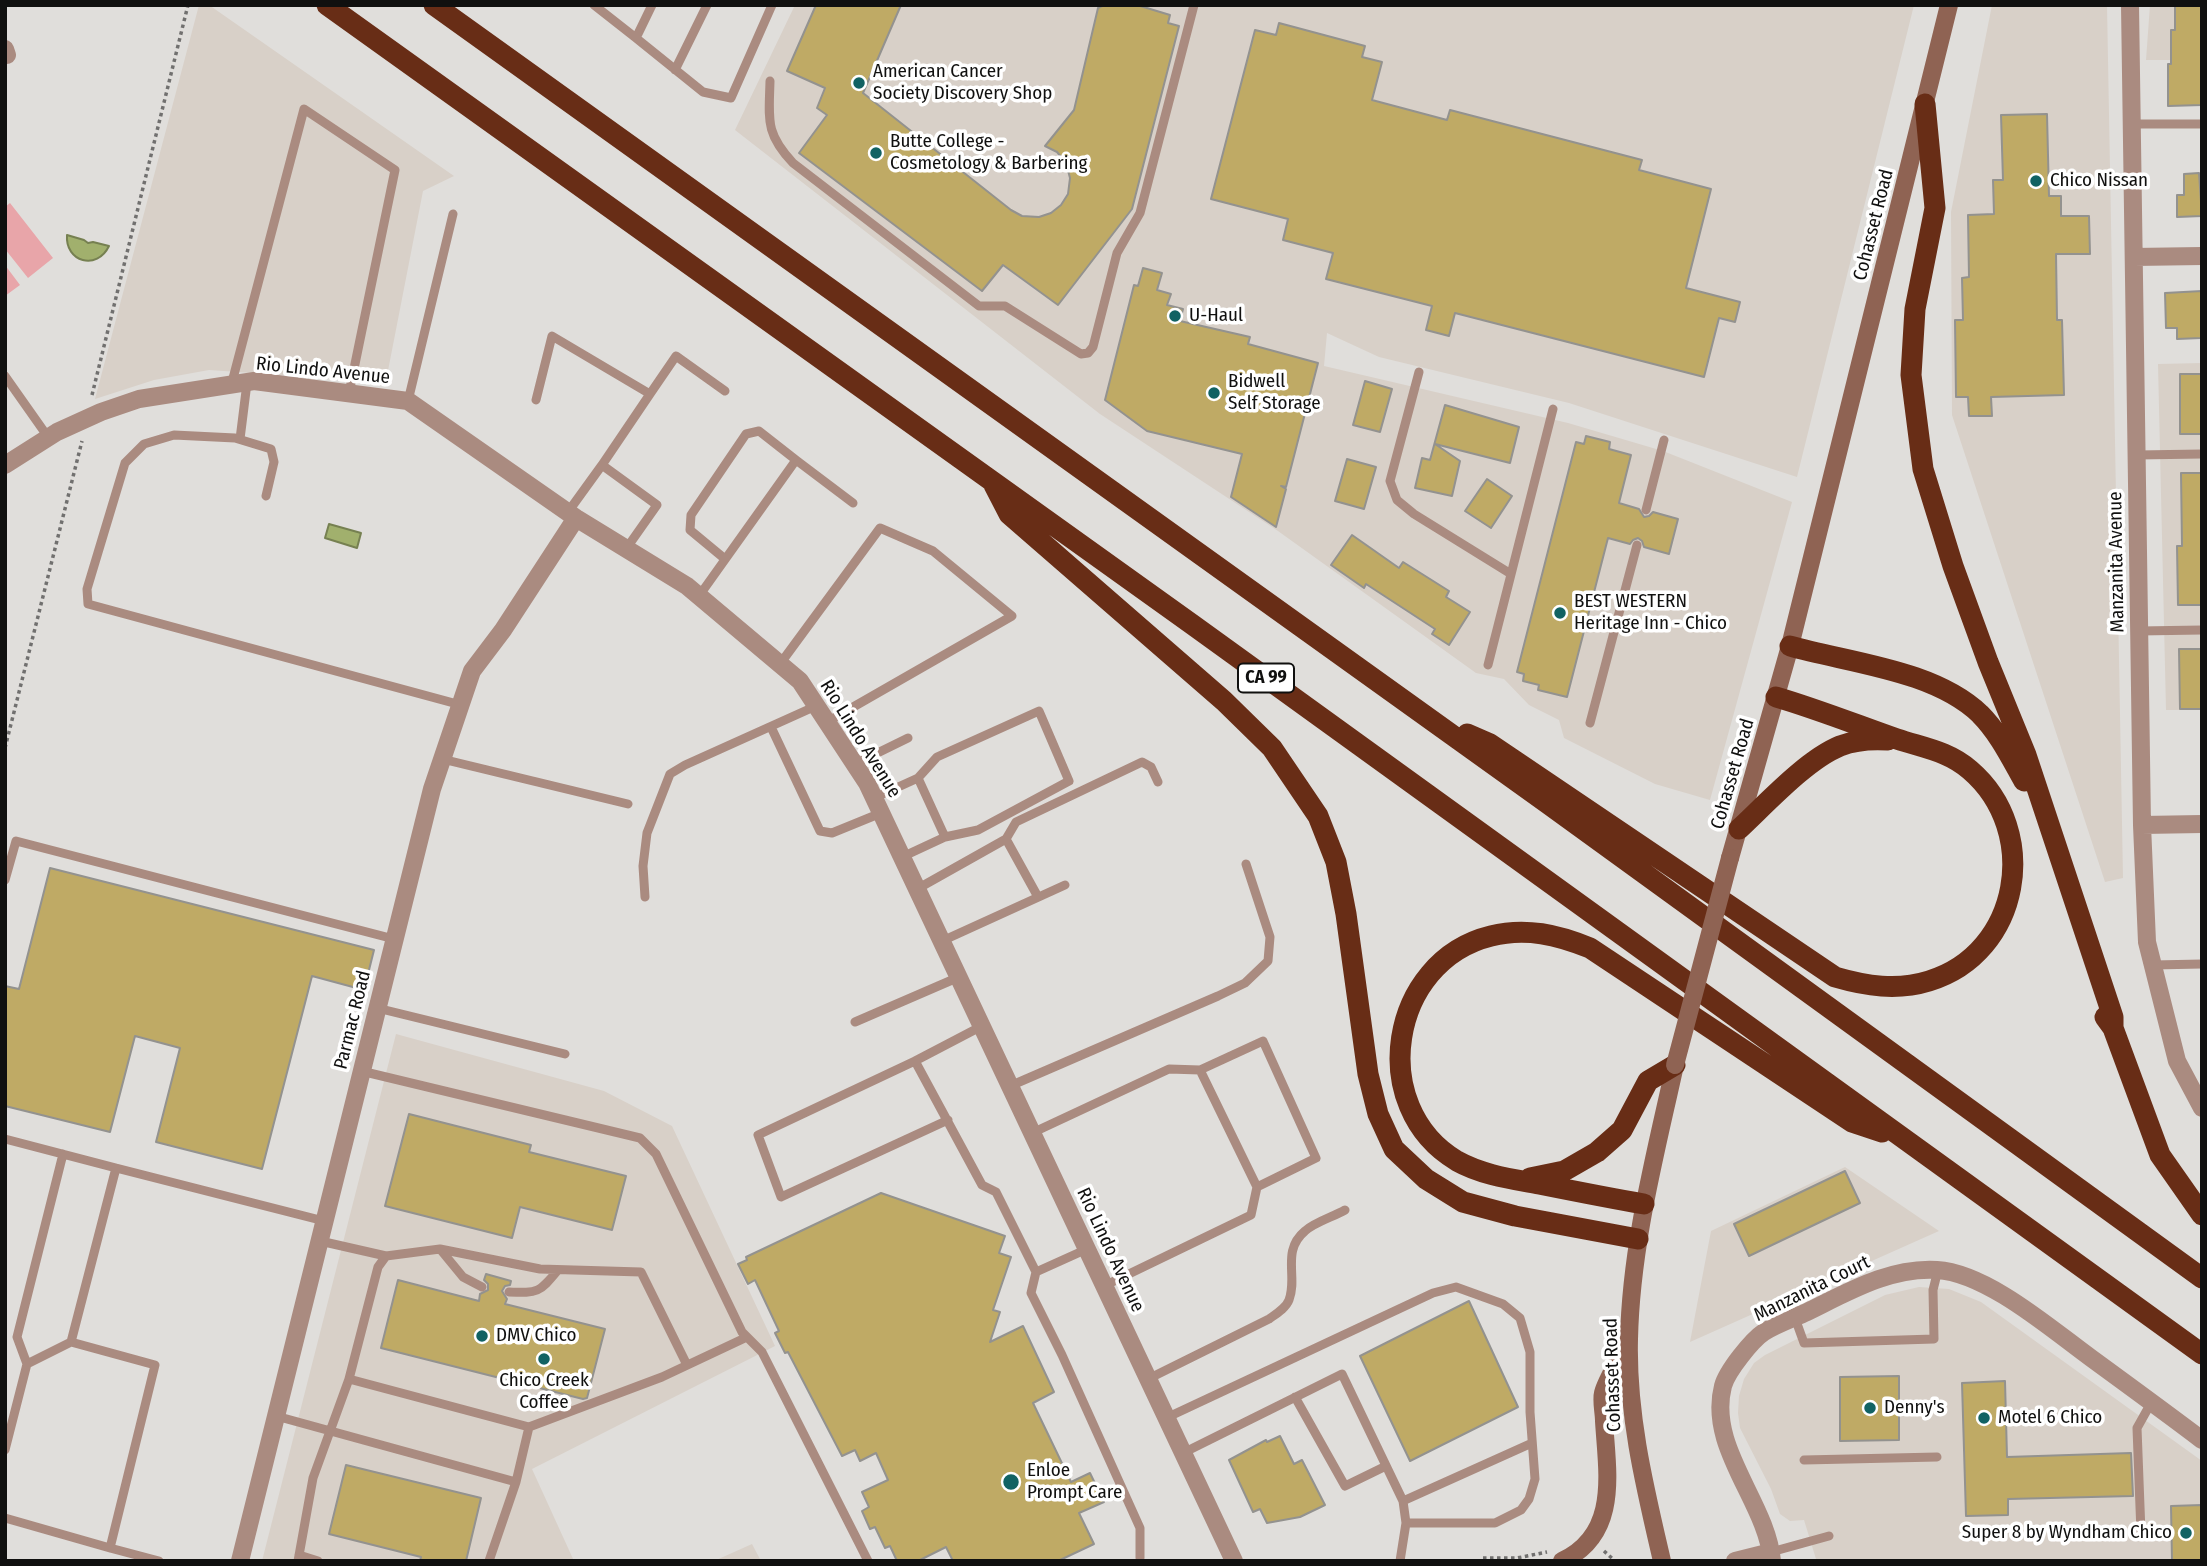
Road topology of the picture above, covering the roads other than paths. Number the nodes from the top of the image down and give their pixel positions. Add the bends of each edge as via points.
1 (327, 5) edge
2 (434, 5) edge
3 (594, 5) edge
4 (652, 5) edge
5 (706, 5) edge
6 (772, 5) edge
7 (1194, 5) edge
8 (1949, 5) edge
9 (2130, 5) edge
10 (636, 38) junction
11 (675, 71) junction
12 (771, 81) dead end
13 (1925, 104) junction
14 (2132, 124) junction
15 (2202, 124) edge
16 (453, 214) dead end
17 (2202, 256) edge
18 (2134, 257) junction
19 (1419, 372) dead end
20 (5, 376) edge
21 (239, 384) junction
22 (725, 391) dead end
23 (349, 393) junction
24 (650, 394) junction
25 (536, 400) dead end
26 (408, 401) junction
27 (1553, 409) dead end
28 (48, 437) junction
29 (240, 439) junction
30 (1664, 440) dead end
31 (2202, 454) edge
32 (2137, 455) junction
33 (796, 460) junction
34 (5, 465) edge
35 (602, 465) junction
36 (993, 483) junction
37 (265, 496) dead end
38 (853, 503) dead end
39 (1646, 510) dead end
40 (572, 515) junction
41 (1637, 545) dead end
42 (626, 549) junction
43 (725, 559) junction
44 (1511, 573) junction
45 (699, 596) junction
46 (2202, 630) edge
47 (2139, 631) junction
48 (1790, 646) junction
49 (780, 664) junction
50 (1488, 665) dead end
51 (1776, 697) junction
52 (461, 705) junction
53 (816, 706) junction
54 (1426, 717) junction
55 (827, 722) junction
56 (1590, 723) dead end
57 (771, 727) junction
58 (908, 738) dead end
59 (1900, 740) junction
60 (442, 759) junction
61 (855, 764) junction
62 (919, 778) junction
63 (1158, 782) dead end
64 (1028, 802) junction
65 (628, 804) dead end
66 (878, 805) junction
67 (1034, 813) junction
68 (2202, 824) edge
69 (2142, 825) junction
70 (1739, 829) junction
71 (945, 837) junction
72 (1006, 839) junction
73 (902, 857) junction
74 (1246, 864) dead end
75 (5, 880) edge
76 (1065, 886) dead end
77 (917, 889) junction
78 (645, 897) dead end
79 (1038, 897) junction
80 (394, 939) junction
81 (942, 941) junction
82 (2202, 964) edge
83 (2153, 965) junction
84 (959, 977) junction
85 (377, 1008) junction
86 (855, 1022) dead end
87 (982, 1026) junction
88 (2113, 1028) junction
89 (565, 1054) dead end
90 (915, 1060) junction
91 (1675, 1065) junction
92 (1200, 1070) junction
93 (362, 1071) junction
94 (1010, 1086) junction
95 (2202, 1108) edge
96 (948, 1120) junction
97 (1032, 1133) junction
98 (1903, 1138) junction
99 (5, 1139) edge
100 (64, 1154) junction
101 (116, 1168) junction
102 (1521, 1180) junction
103 (1257, 1187) junction
104 (1644, 1204) junction
105 (1345, 1210) dead end
106 (2202, 1214) edge
107 (324, 1221) junction
108 (1638, 1239) junction
109 (320, 1241) junction
110 (1087, 1249) junction
111 (440, 1250) junction
112 (386, 1255) junction
113 (558, 1270) junction
114 (1938, 1270) junction
115 (1036, 1272) junction
116 (2202, 1278) edge
117 (1104, 1286) junction
118 (482, 1287) dead end
119 (509, 1292) dead end
120 (1795, 1318) junction
121 (5, 1333) edge
122 (17, 1337) junction
123 (747, 1337) junction
124 (1629, 1341) junction
125 (71, 1342) junction
126 (2202, 1354) edge
127 (27, 1364) junction
128 (687, 1366) junction
129 (349, 1379) junction
130 (1148, 1379) junction
131 (1295, 1397) junction
132 (2151, 1403) junction
133 (276, 1416) junction
134 (1166, 1418) junction
135 (529, 1427) junction
136 (330, 1432) junction
137 (2202, 1440) edge
138 (1532, 1443) junction
139 (5, 1450) edge
140 (1183, 1453) junction
141 (1937, 1457) dead end
142 (1804, 1460) dead end
143 (1386, 1466) junction
144 (516, 1482) junction
145 (1403, 1501) junction
146 (5, 1518) edge
147 (1406, 1523) junction
148 (2141, 1533) dead end
149 (1829, 1535) dead end
150 (110, 1548) junction
151 (1772, 1556) edge
152 (299, 1558) edge
153 (1139, 1560) edge
154 (159, 1561) edge
155 (240, 1561) edge
156 (318, 1561) edge
157 (489, 1561) edge
158 (868, 1561) edge
159 (1234, 1561) edge
160 (1401, 1561) edge
161 (1562, 1561) edge
162 (1662, 1561) edge
163 (1735, 1561) edge

1 - 36 highway, CA 99
2 - 54 highway
3 - 10 lane
4 - 10 lane
5 - 11 lane
6 - 11 lane via 731,98 703,92
7 - 12 lane via 1140,213 1116,253 1088,353 1081,354 1005,306 979,306 793,163 778,147 769,127
8 - 13 main road, Cohasset Road
9 - 14 street, Manzanita Avenue
10 - 11 lane
13 - 48 main road, Cohasset Road
13 - 88 highway via 1935,208 1915,309 1911,375 1923,469 1953,566 2026,755
14 - 15 lane
14 - 18 street, Manzanita Avenue
16 - 26 lane
17 - 18 street
18 - 32 street, Manzanita Avenue
19 - 44 lane via 1390,481 1397,500
20 - 28 lane
21 - 23 street, Rio Lindo Avenue
21 - 23 lane via 303,109 395,170
21 - 28 street, Rio Lindo Avenue via 139,399
21 - 29 lane
22 - 24 lane via 676,356
23 - 26 street, Rio Lindo Avenue
24 - 25 lane via 552,336
24 - 35 lane
26 - 40 street, Rio Lindo Avenue
27 - 44 lane
28 - 34 street, Rio Lindo Avenue
29 - 37 lane via 271,449 274,462
29 - 52 lane via 173,435 144,444 125,463 87,589 88,604
30 - 39 lane
31 - 32 lane
32 - 47 street, Manzanita Avenue
33 - 38 lane
33 - 43 lane
33 - 43 lane via 759,431 746,434 691,515 690,530
35 - 40 lane
35 - 42 lane via 657,505
36 - 98 highway, CA 99
36 - 108 highway via 1009,514 1272,748 1318,816 1336,862 1368,1074 1378,1114 1394,1149 1426,1180 1463,1202
40 - 42 street, Rio Lindo Avenue
40 - 52 street, Parmac Road via 503,630 472,671
41 - 56 lane
42 - 45 street, Rio Lindo Avenue
43 - 45 lane
44 - 50 lane
45 - 49 street, Rio Lindo Avenue
46 - 47 lane
47 - 69 street, Manzanita Avenue
48 - 51 main road, Cohasset Road
48 - 88 highway via 1939,686 1980,714 2004,744 2026,784 2103,1013
49 - 53 street, Rio Lindo Avenue via 800,681
49 - 55 lane via 880,528 933,551 1012,616
51 - 59 highway
51 - 70 main road, Cohasset Road
52 - 60 street, Parmac Road
53 - 55 street, Rio Lindo Avenue
53 - 57 lane
54 - 59 highway via 1490,744 1835,977 1866,986 1929,981 1972,957 2007,905 2014,876 2012,844 2003,813 1988,788 1942,751
54 - 116 highway
55 - 61 street, Rio Lindo Avenue
57 - 66 lane via 823,833 832,833
57 - 78 lane via 670,774 647,833
58 - 61 lane
59 - 70 highway via 1869,739 1840,746 1818,758
60 - 65 lane
60 - 80 street, Parmac Road
61 - 66 street, Rio Lindo Avenue
62 - 64 lane via 937,757 1039,711 1069,781
62 - 66 lane
62 - 71 lane
63 - 67 lane via 1151,767 1142,762
64 - 67 lane
64 - 71 lane via 978,830
66 - 73 street, Rio Lindo Avenue
67 - 72 lane via 1016,822
68 - 69 street
69 - 83 street, Manzanita Avenue via 2147,942
70 - 91 main road, Cohasset Road, bridge
71 - 73 lane
72 - 77 lane
72 - 79 lane
73 - 77 street, Rio Lindo Avenue
74 - 94 lane via 1270,937 1268,961 1245,983
75 - 80 lane via 16,841
76 - 79 lane
77 - 81 street, Rio Lindo Avenue
79 - 81 lane
80 - 85 street, Parmac Road
81 - 84 street, Rio Lindo Avenue
82 - 83 lane
83 - 95 street, Manzanita Avenue via 2177,1060
84 - 86 lane
84 - 87 street, Rio Lindo Avenue
85 - 89 lane
85 - 93 street, Parmac Road
87 - 90 lane
87 - 94 street, Rio Lindo Avenue
88 - 106 highway via 2160,1154
90 - 96 lane
90 - 96 lane via 758,1135 781,1197
91 - 102 highway via 1648,1081 1622,1130 1597,1152 1564,1171
91 - 104 main road, Cohasset Road
92 - 97 lane via 1169,1069
92 - 103 lane
92 - 103 lane via 1263,1041 1316,1158
93 - 107 street, Parmac Road
93 - 123 lane via 640,1138 656,1154
94 - 97 street, Rio Lindo Avenue
96 - 115 lane via 982,1185 996,1192
97 - 110 street, Rio Lindo Avenue
98 - 102 highway via 1852,1122 1590,948 1547,934 1510,932 1457,950 1425,979 1408,1010 1400,1043 1401,1082 1414,1117 1437,1147 1459,1162
98 - 126 highway, CA 99
99 - 100 lane
100 - 101 lane
100 - 122 lane
101 - 107 lane
101 - 125 lane
102 - 104 highway
103 - 117 lane via 1251,1215
104 - 108 main road, Cohasset Road
105 - 130 lane via 1305,1231 1295,1244 1289,1300 1282,1310
107 - 109 street, Parmac Road
108 - 124 main road, Cohasset Road
109 - 112 lane
109 - 133 street, Parmac Road
110 - 115 lane
110 - 117 street, Rio Lindo Avenue
111 - 112 lane
111 - 113 lane
111 - 118 lane via 463,1277
112 - 129 lane via 377,1267
113 - 119 lane via 542,1289
113 - 128 lane via 641,1272
114 - 120 street, Manzanita Court via 1908,1271 1871,1281
114 - 120 lane via 1933,1290 1934,1339 1804,1343
114 - 132 street, Manzanita Court via 1969,1278 2010,1299
115 - 153 lane via 1031,1293 1140,1528
117 - 130 street, Rio Lindo Avenue
120 - 151 street, Manzanita Court via 1763,1333 1723,1384 1720,1421
121 - 122 lane
122 - 127 lane
123 - 128 lane
123 - 158 lane via 762,1352
124 - 161 main road via 1603,1393 1608,1478 1601,1522 1590,1542
124 - 162 main road, Cohasset Road via 1641,1471
125 - 127 lane
125 - 150 lane via 155,1364
127 - 139 lane
128 - 135 lane
129 - 135 lane
129 - 136 lane
130 - 134 street, Rio Lindo Avenue
131 - 140 lane
131 - 143 lane via 1345,1486
131 - 143 lane via 1342,1374
132 - 137 street, Manzanita Court
132 - 148 lane via 2137,1429
133 - 136 lane
133 - 155 street, Parmac Road
134 - 138 lane via 1433,1293 1456,1287 1503,1304 1520,1318 1530,1352
134 - 140 street, Rio Lindo Avenue
135 - 144 lane
136 - 144 lane
136 - 152 lane via 313,1478
138 - 145 lane
138 - 147 lane via 1535,1479 1521,1510 1495,1523
140 - 159 street, Rio Lindo Avenue
141 - 142 lane
143 - 145 lane
144 - 157 lane
145 - 147 lane
146 - 150 lane
147 - 160 lane
149 - 151 lane
150 - 154 lane
151 - 163 street
152 - 156 lane

